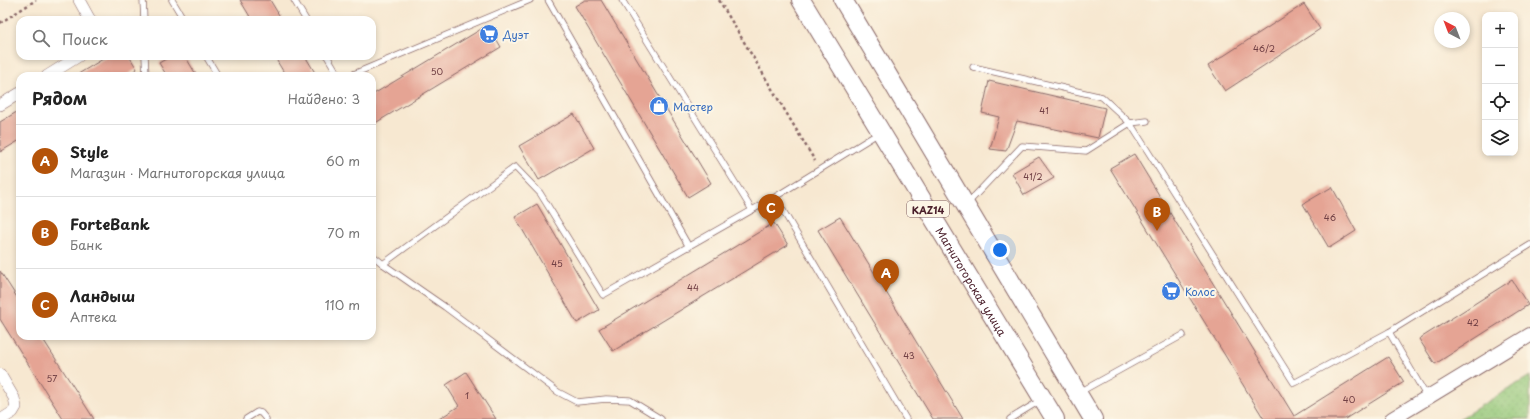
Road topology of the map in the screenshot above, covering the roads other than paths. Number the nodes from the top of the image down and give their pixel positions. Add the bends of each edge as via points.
1 (80, 0) edge
2 (143, 0) edge
3 (172, 0) edge
4 (294, 0) edge
5 (530, 0) edge
6 (548, 0) edge
7 (622, 0) edge
8 (801, 0) edge
9 (843, 0) edge
10 (88, 16) edge
11 (144, 16) edge
12 (182, 16) edge
13 (304, 16) edge
14 (73, 60) edge
15 (146, 60) edge
16 (208, 60) edge
17 (329, 60) edge
18 (974, 67) dead end
19 (53, 72) edge
20 (146, 72) edge
21 (216, 72) edge
22 (337, 72) edge
23 (359, 72) edge
24 (16, 95) edge
25 (0, 105) edge
26 (1147, 121) dead end
27 (1130, 123) junction
28 (881, 132) junction
29 (775, 196) junction
30 (966, 206) junction
31 (752, 210) junction
32 (1530, 245) edge
33 (689, 247) junction
34 (376, 258) edge
35 (383, 264) junction
36 (1389, 332) junction
37 (1183, 335) dead end
38 (1530, 335) edge
39 (0, 374) edge
40 (1078, 393) junction
41 (1427, 398) junction
42 (1043, 399) junction
43 (2, 419) edge
44 (246, 419) edge
45 (266, 419) edge
46 (661, 419) edge
47 (906, 419) edge
48 (1010, 419) edge
49 (1055, 419) edge
50 (1093, 419) edge
51 (1392, 419) edge

1 - 10 street
2 - 11 lane
3 - 12 lane
4 - 13 lane
5 - 23 lane
6 - 33 lane
7 - 31 lane
8 - 28 main road, Магнитогорская улица / KAZ14
9 - 30 main road, KAZ14
14 - 19 street
15 - 20 lane
16 - 21 lane
17 - 22 lane
18 - 27 lane via 1102,97
24 - 25 street
26 - 27 lane
27 - 30 lane via 1086,151 1022,146
27 - 36 lane via 1294,383
28 - 29 lane
28 - 42 main road, Магнитогорская улица / KAZ14
29 - 31 lane
29 - 47 lane
30 - 40 main road, KAZ14
31 - 33 lane
32 - 36 lane
33 - 35 lane via 603,295 540,193 515,167
34 - 35 lane
35 - 46 lane via 445,306 558,392 577,402 630,400
36 - 41 lane
37 - 40 lane
38 - 41 street
39 - 43 street via 14,398 16,407
40 - 50 main road, KAZ14
41 - 51 street
42 - 48 lane
42 - 49 main road, Магнитогорская улица / KAZ14
44 - 45 lane via 257,412

